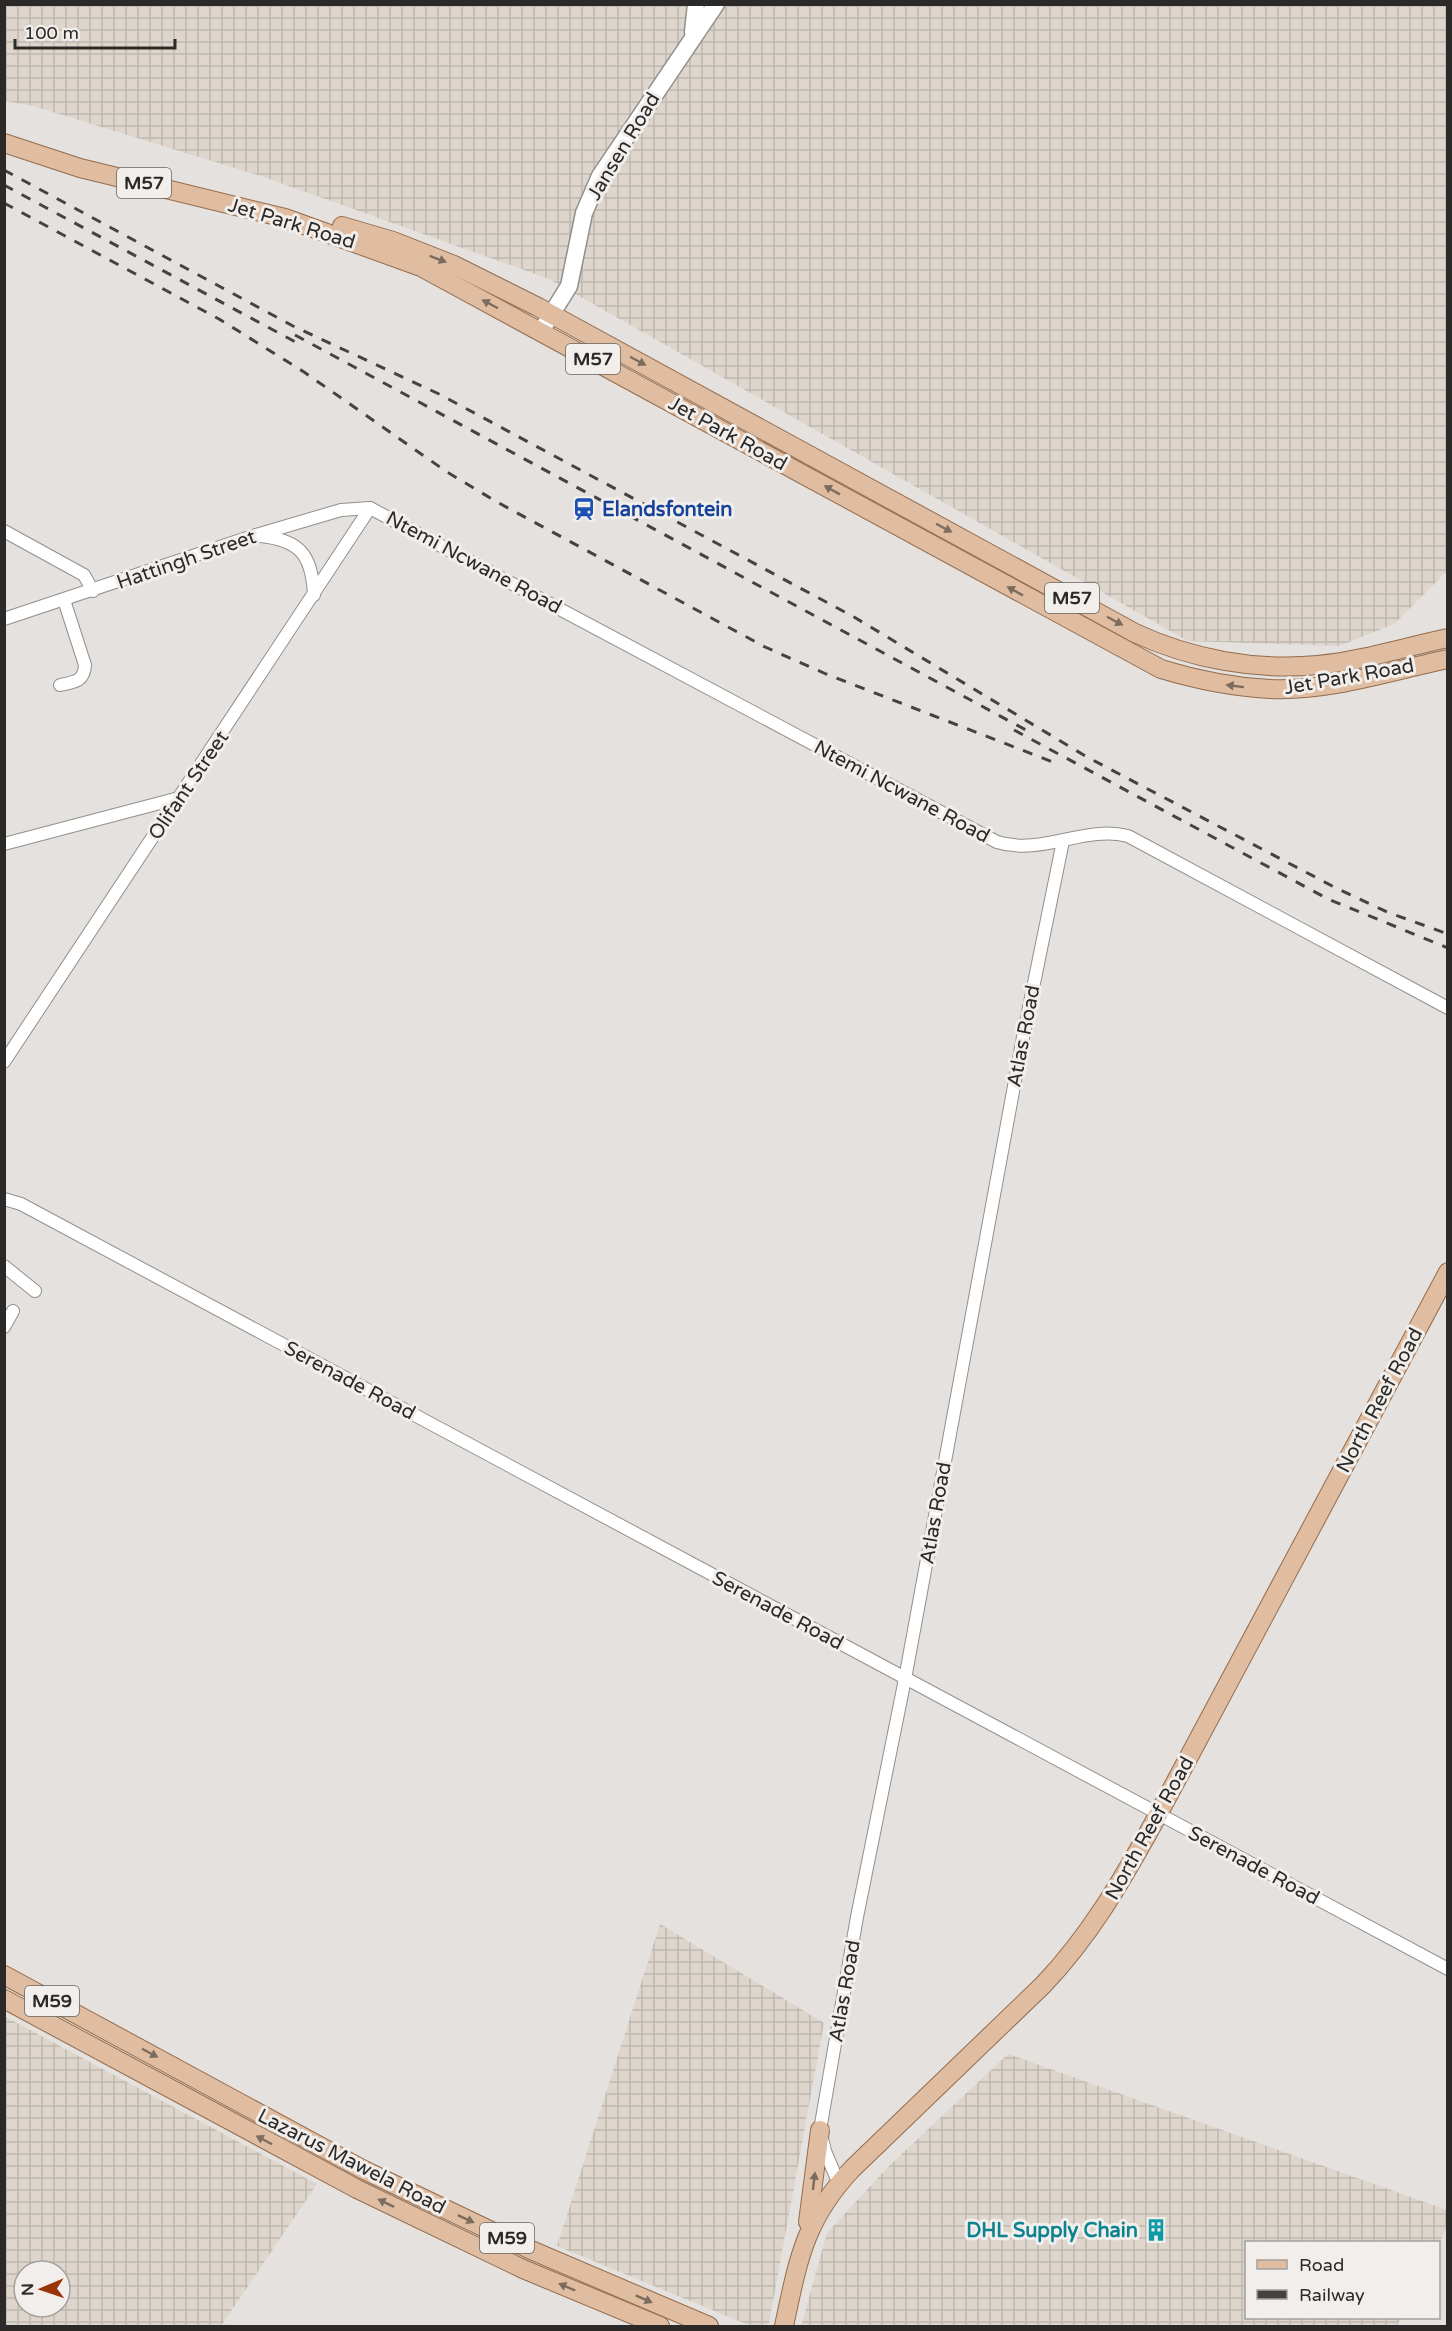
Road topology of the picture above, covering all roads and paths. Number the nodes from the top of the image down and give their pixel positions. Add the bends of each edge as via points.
1 (696, 4) edge
2 (716, 4) edge
3 (693, 36) junction
4 (4, 135) edge
5 (4, 143) edge
6 (550, 314) junction
7 (541, 331) junction
8 (370, 508) junction
9 (4, 531) edge
10 (256, 535) junction
11 (93, 591) junction
12 (314, 595) junction
13 (64, 600) junction
14 (4, 619) edge
15 (1448, 628) edge
16 (1448, 638) edge
17 (1427, 642) junction
18 (1442, 662) edge
19 (60, 685) dead end
20 (179, 798) junction
21 (1063, 841) junction
22 (4, 844) edge
23 (1448, 1008) edge
24 (4, 1062) edge
25 (4, 1199) edge
26 (4, 1266) edge
27 (1448, 1272) edge
28 (35, 1291) dead end
29 (13, 1311) dead end
30 (4, 1327) edge
31 (905, 1679) junction
32 (1158, 1813) junction
33 (1448, 1969) edge
34 (4, 1975) edge
35 (4, 1999) edge
36 (820, 2130) junction
37 (839, 2184) junction
38 (807, 2233) junction
39 (660, 2326) edge
40 (709, 2326) edge
41 (784, 2326) edge

1 - 3 street
2 - 3 street, Jansen Road
3 - 6 street, Jansen Road via 594,188 580,227 573,276
4 -> 6 main road, Jet Park Road / M57 via 65,156 380,237 454,265
7 -> 5 main road, Jet Park Road / M57 via 396,256 285,218 80,168
6 - 7 street, Jansen Road
6 -> 17 main road, Jet Park Road / M57 via 1159,643 1247,665 1287,667 1319,665
18 -> 7 main road, Jet Park Road / M57 via 1312,687 1271,690 1200,680 1161,669
8 - 10 street, Hattingh Street via 341,510
8 - 12 street, Olifant Street
8 - 21 street, Ntemi Ncwane Road via 988,837 1019,847
9 - 11 street via 84,576
10 - 11 street, Hattingh Street
10 - 12 street via 295,545 312,570
11 - 13 street, Hattingh Street
12 - 20 street, Olifant Street
13 - 14 street, Hattingh Street
13 - 19 street via 85,666 80,681
15 - 17 main road
16 - 17 main road, Jet Park Road / M57
20 - 22 street
20 - 24 street, Olifant Street
21 - 23 street, Ntemi Ncwane Road via 1105,834 1134,838
21 - 31 street, Atlas Road
25 - 31 street, Serenade Road via 21,1204
26 - 28 street
27 - 32 main road, North Reef Road
29 - 30 street
31 - 32 street, Serenade Road
31 - 36 street, Atlas Road via 857,1917
32 - 33 street, Serenade Road
32 - 37 main road, North Reef Road via 1121,1882 1070,1956
34 -> 40 main road, Lazarus Mawela Road / M59 via 364,2170 531,2250
39 -> 35 main road, Lazarus Mawela Road / M59 via 523,2269 357,2189
36 - 37 street, Atlas Road
38 -> 36 main road
37 - 38 main road, North Reef Road
38 - 41 main road, North Reef Road

